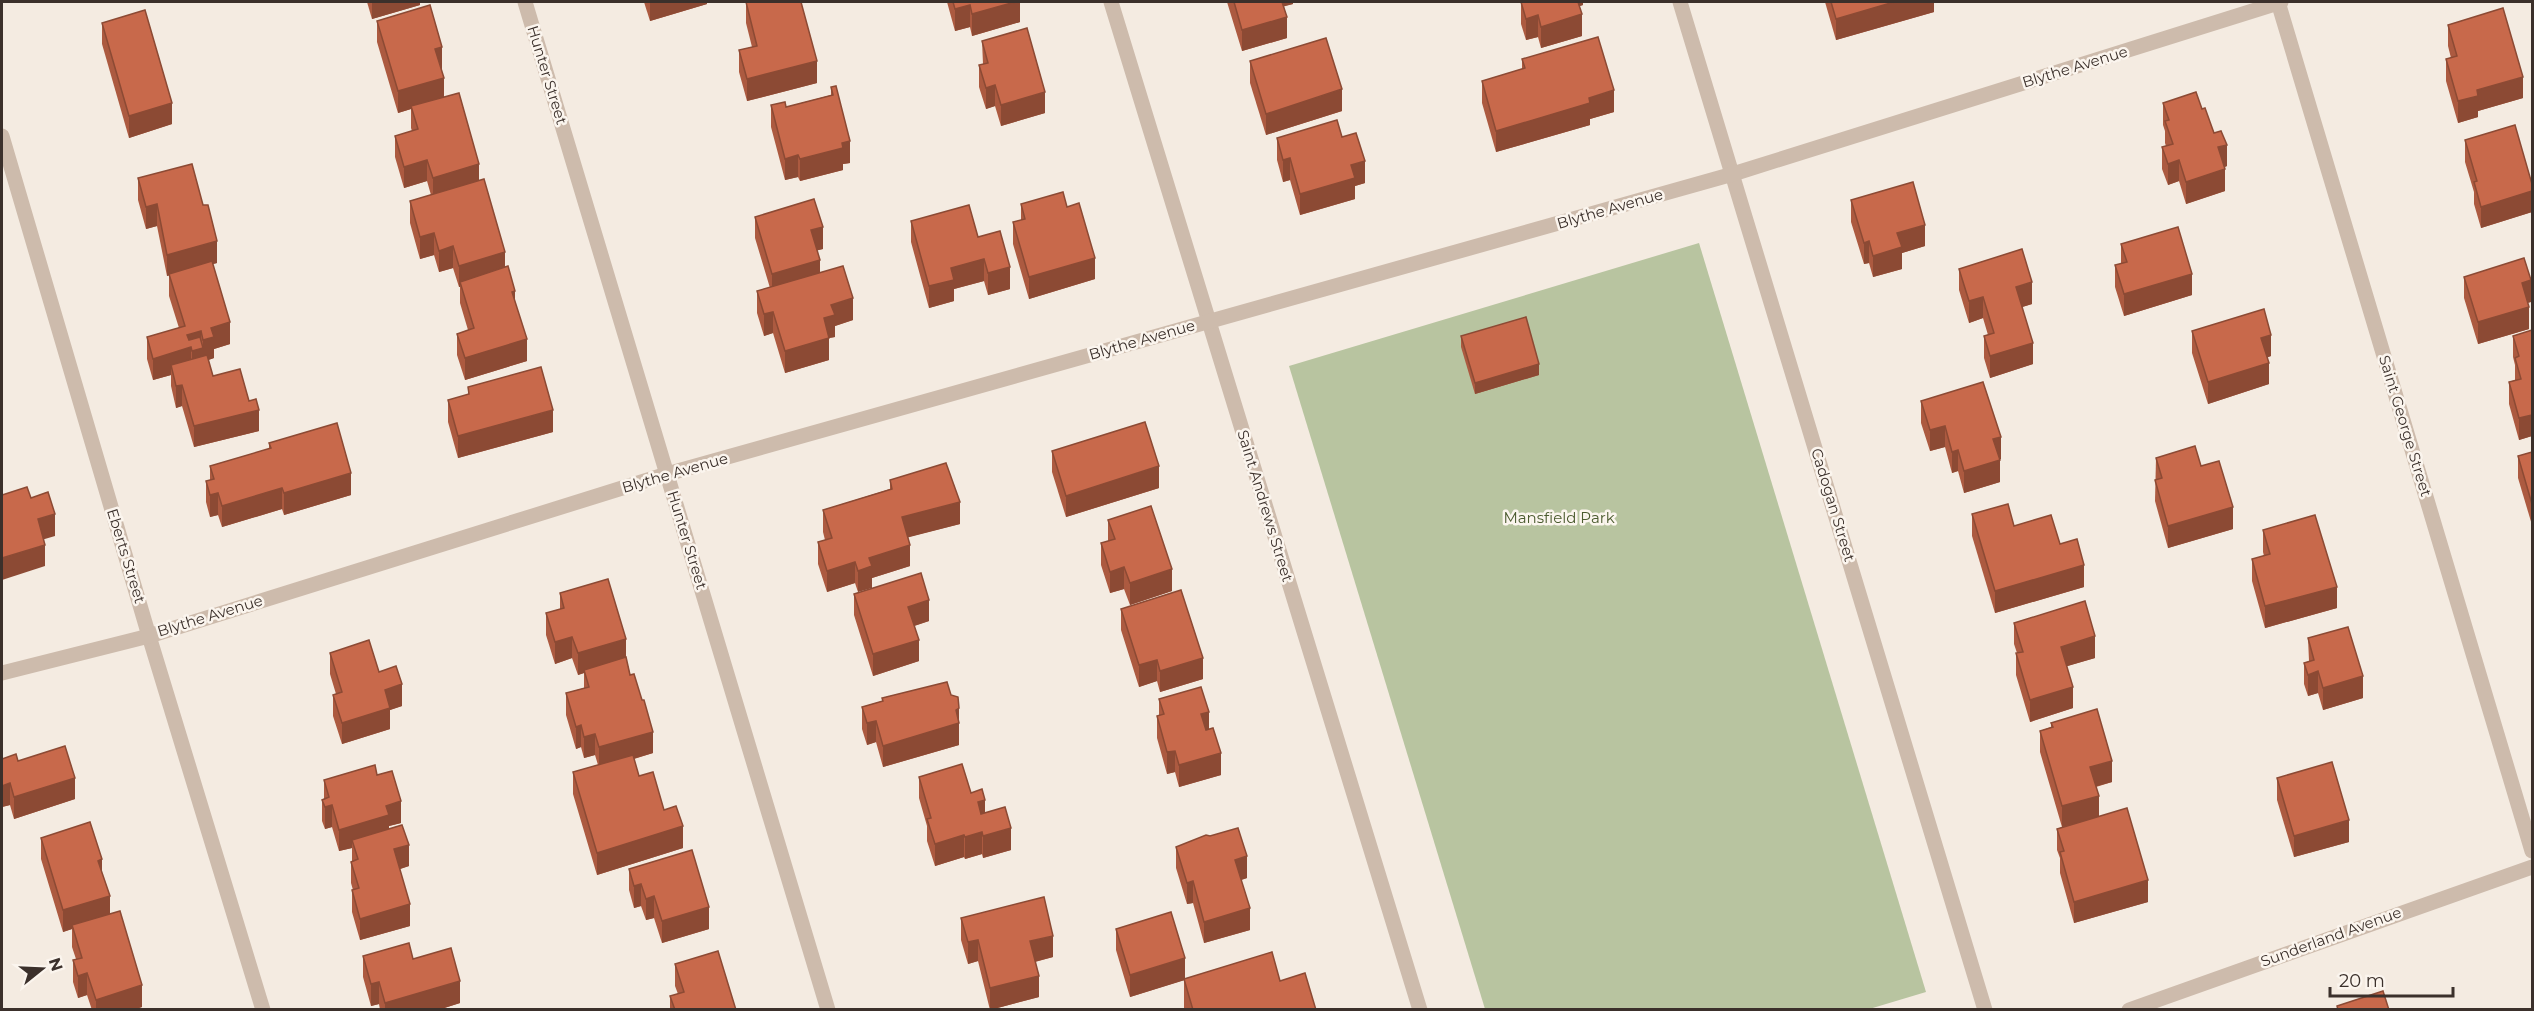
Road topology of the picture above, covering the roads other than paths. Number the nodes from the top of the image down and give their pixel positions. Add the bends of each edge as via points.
1 (525, 2) edge
2 (1111, 2) edge
3 (1680, 2) edge
4 (2279, 2) edge
5 (2, 136) edge
6 (1733, 174) junction
7 (1209, 321) junction
8 (667, 474) junction
9 (149, 636) junction
10 (2, 673) edge
11 (2532, 851) edge
12 (2532, 867) edge
13 (264, 1010) edge
14 (828, 1010) edge
15 (1420, 1010) edge
16 (1985, 1010) edge
17 (2129, 1010) edge

1 - 8 street, Hunter Street
2 - 7 street, Saint Andrews Street
3 - 6 street, Cadogan Street
4 - 6 street, Blythe Avenue
4 - 11 street, Saint George Street
5 - 9 street, Eberts Street
6 - 7 street, Blythe Avenue
6 - 16 street, Cadogan Street
7 - 8 street, Blythe Avenue
7 - 15 street, Saint Andrews Street
8 - 9 street, Blythe Avenue
8 - 14 street, Hunter Street
9 - 10 street, Blythe Avenue
9 - 13 street, Eberts Street
12 - 17 street, Sunderland Avenue

